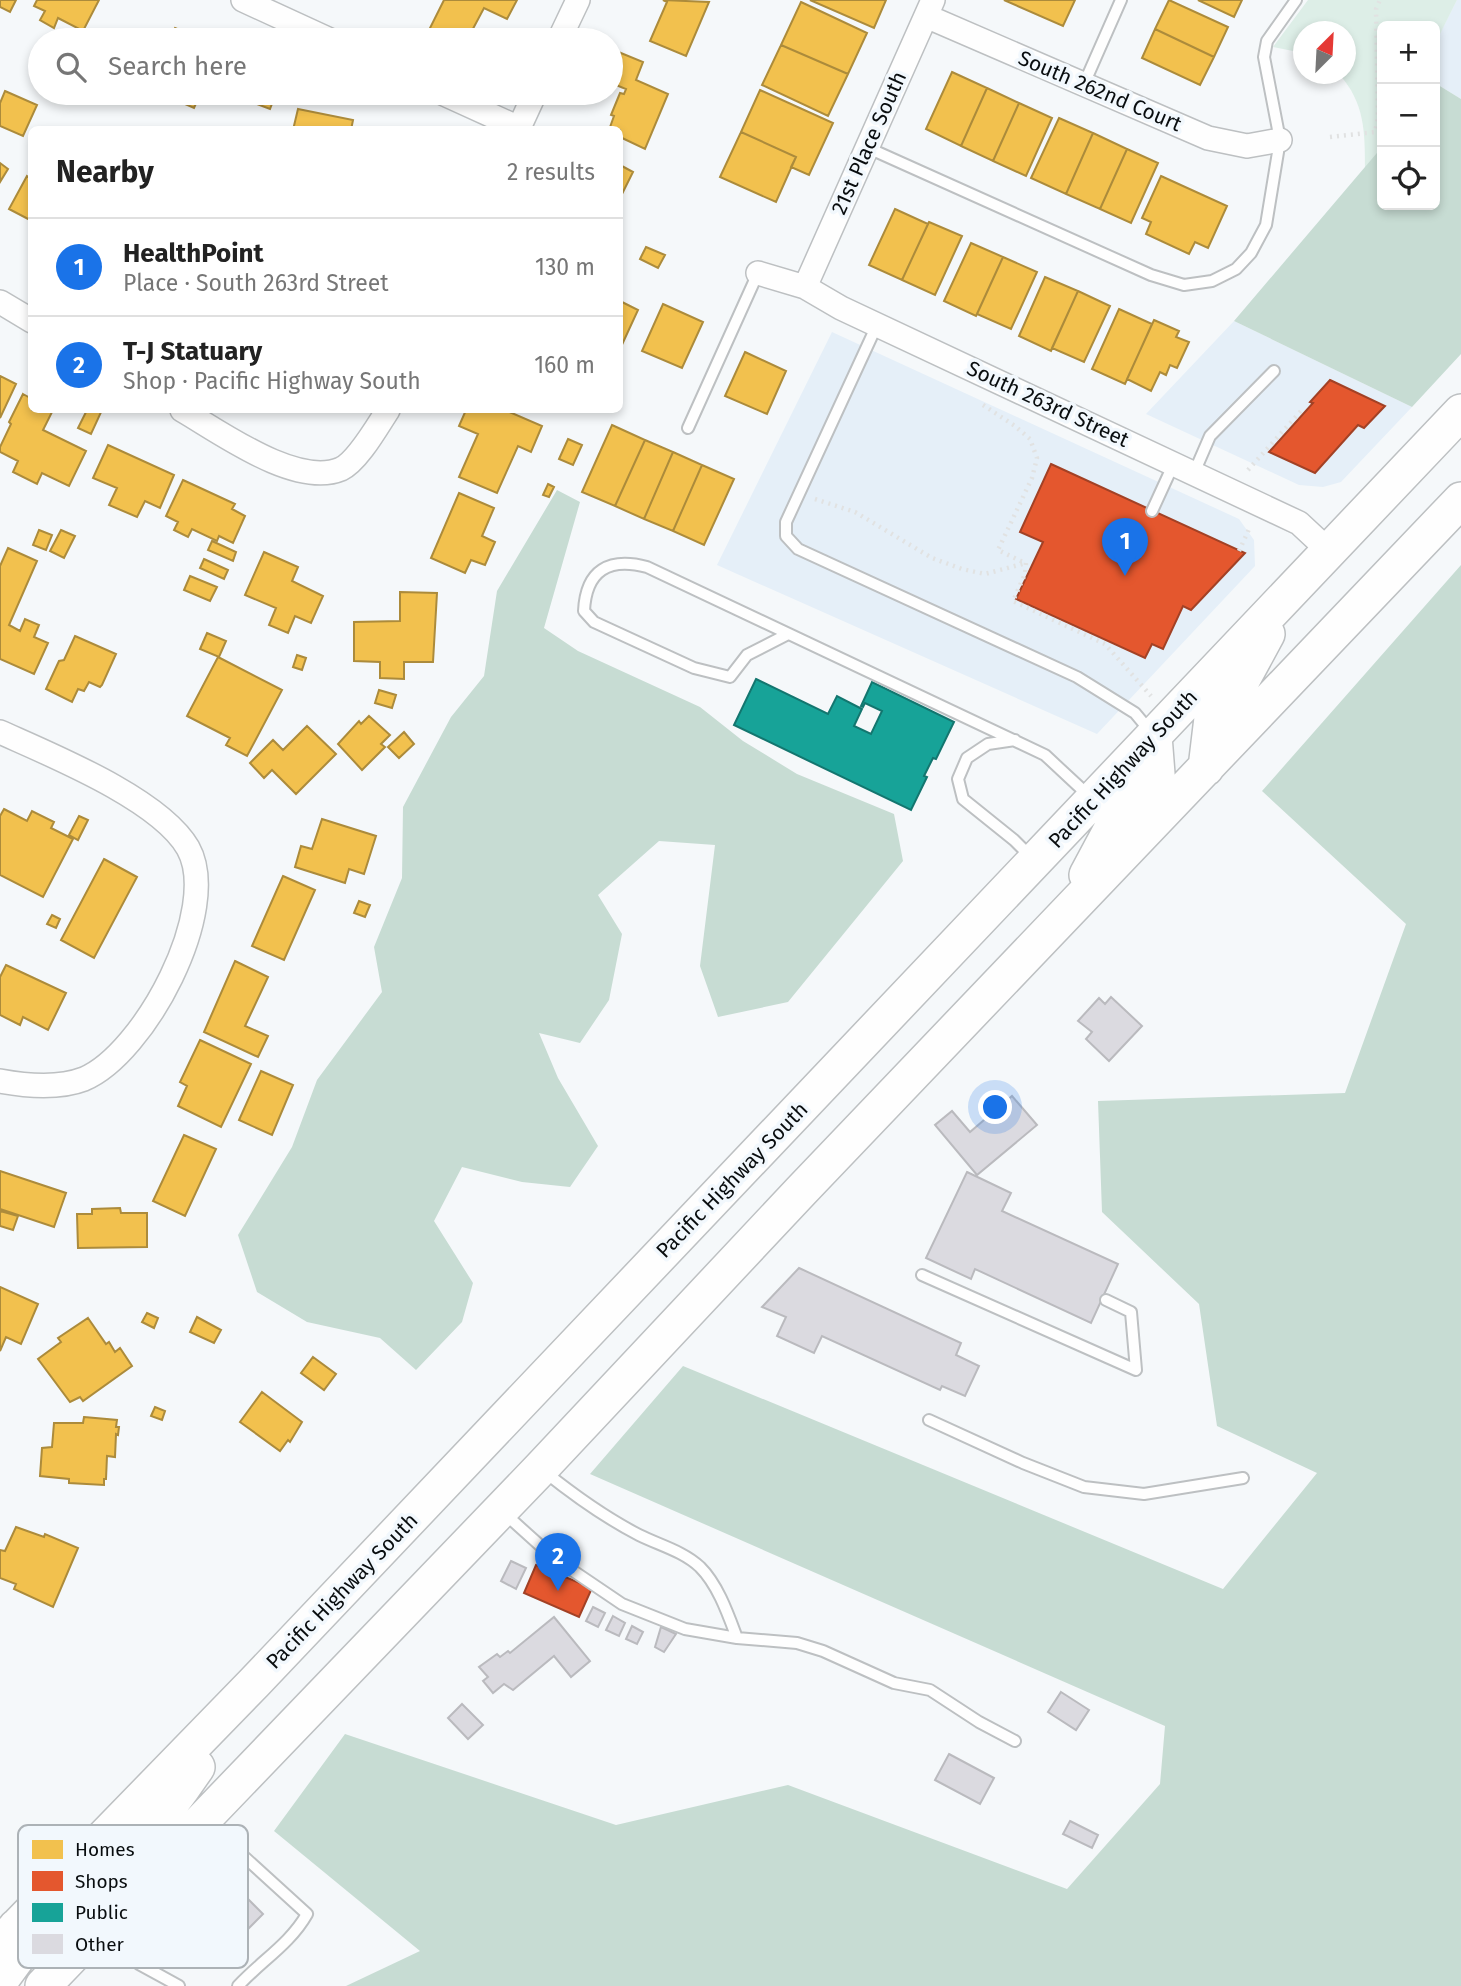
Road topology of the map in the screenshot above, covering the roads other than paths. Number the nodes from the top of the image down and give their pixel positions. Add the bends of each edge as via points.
1 (243, 0) edge
2 (578, 0) edge
3 (1121, 0) edge
4 (1296, 0) edge
5 (929, 8) edge
6 (304, 28) edge
7 (565, 28) edge
8 (1084, 84) junction
9 (467, 105) edge
10 (529, 105) edge
11 (512, 126) edge
12 (519, 126) edge
13 (1280, 140) junction
14 (866, 147) junction
15 (758, 273) joint
16 (805, 287) junction
17 (0, 302) edge
18 (28, 319) edge
19 (877, 325) junction
20 (1274, 371) dead end
21 (1461, 412) edge
22 (188, 413) edge
23 (386, 413) edge
24 (688, 428) dead end
25 (1184, 468) junction
26 (1461, 500) edge
27 (1153, 511) dead end
28 (1329, 551) junction
29 (1289, 594) junction
30 (788, 634) junction
31 (0, 732) edge
32 (1154, 736) junction
33 (1015, 740) junction
34 (1206, 768) junction
35 (1093, 800) junction
36 (1035, 861) junction
37 (1067, 913) junction
38 (0, 1081) edge
39 (922, 1275) dead end
40 (1106, 1300) dead end
41 (929, 1420) dead end
42 (541, 1468) junction
43 (1243, 1478) dead end
44 (499, 1509) junction
45 (737, 1638) junction
46 (254, 1683) junction
47 (1015, 1741) dead end
48 (203, 1819) junction
49 (111, 1825) edge
50 (153, 1825) edge
51 (197, 1825) edge
52 (210, 1825) edge
53 (248, 1860) edge
54 (18, 1917) edge
55 (5, 1930) edge
56 (18, 1946) edge
57 (18, 1956) edge
58 (60, 1968) edge
59 (146, 1968) edge
60 (0, 1981) edge
61 (43, 1986) edge
62 (179, 1986) edge
63 (238, 1986) edge

1 - 6 street
2 - 7 street
3 - 8 lane
4 - 13 lane via 1268,41 1264,57
5 - 8 street, South 262nd Court
5 - 14 street, 21st Place South
8 - 13 street, South 262nd Court via 1209,138 1247,146
9 - 11 street
10 - 12 street
13 - 14 lane via 1266,225 1251,253 1236,269 1212,281 1184,285 1151,275
14 - 16 street, 21st Place South
15 - 16 street, South 263rd Street
15 - 24 lane
16 - 19 street, South 263rd Street
17 - 18 street
19 - 25 street, South 263rd Street
19 - 32 lane via 786,522 786,536 798,549 1077,677 1135,713
20 - 25 lane
21 - 28 main road, Pacific Highway South
22 - 23 street via 281,464 309,473 342,468
25 - 27 lane
25 - 28 street, South 263rd Street via 1299,523
26 - 34 main road
28 - 29 main road, Pacific Highway South
29 - 32 main road, Pacific Highway South
29 - 34 main road via 1235,693 1212,718
30 - 30 lane via 636,564 603,567 584,603 584,611 594,622 694,668 730,677 747,655
30 - 33 lane
31 - 38 street via 77,767 168,824 189,850 195,879 194,908 184,945 169,982 130,1043 84,1079 43,1086
32 - 35 main road, Pacific Highway South
32 - 37 main road via 1157,774 1118,817
33 - 35 lane via 1045,755
33 - 36 lane via 988,744 967,758 958,779 963,799
34 - 37 main road
35 - 36 main road, Pacific Highway South
36 - 46 main road, Pacific Highway South
37 - 42 main road
39 - 40 lane via 1136,1370 1131,1312
41 - 43 lane via 1084,1487 1144,1494
42 - 44 main road
42 - 45 lane via 592,1509 685,1555 701,1568 727,1610
44 - 45 lane via 554,1558 622,1604 685,1629
44 - 48 main road
45 - 47 lane via 797,1643 894,1683 930,1690
46 - 49 main road, Pacific Highway South
46 - 50 main road
48 - 51 main road
48 - 52 lane
53 - 63 lane via 307,1914 298,1930
54 - 55 main road, Pacific Highway South
55 - 56 main road
57 - 60 main road
58 - 61 main road
59 - 62 lane

